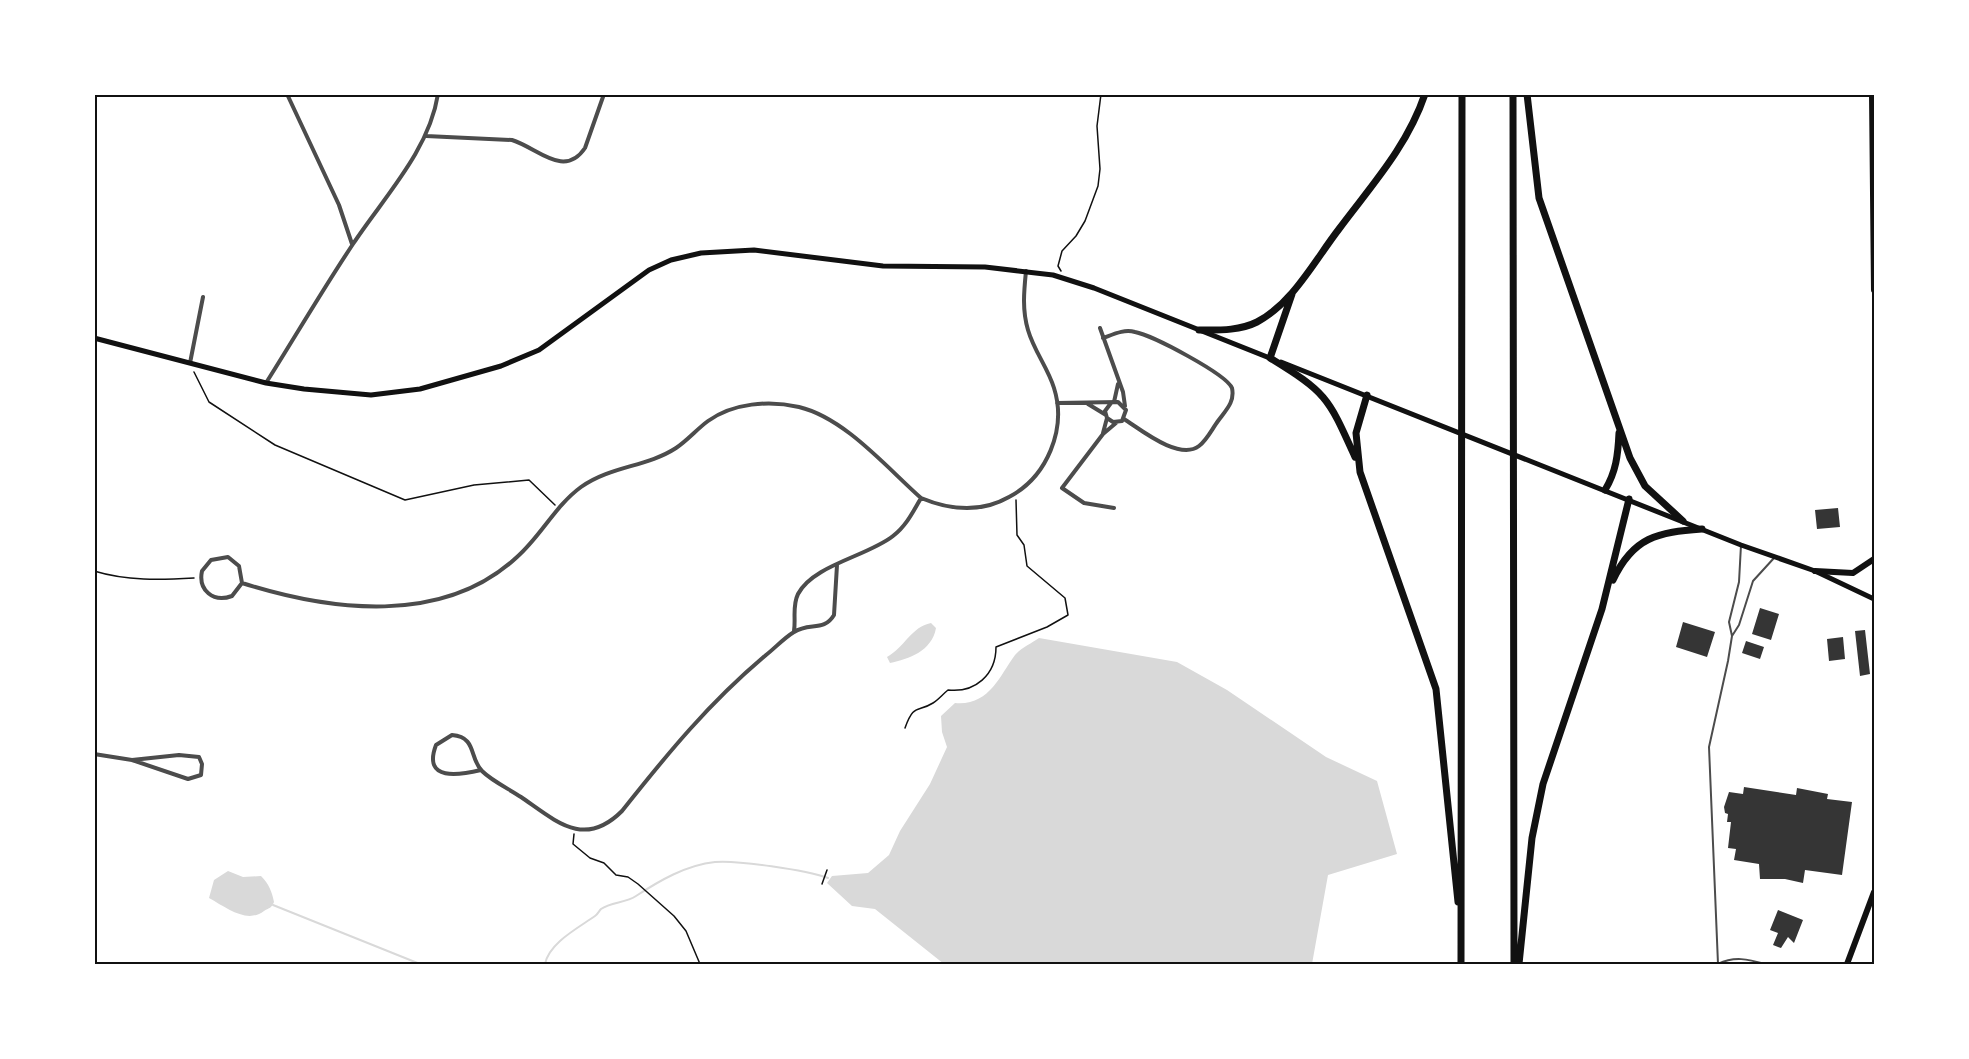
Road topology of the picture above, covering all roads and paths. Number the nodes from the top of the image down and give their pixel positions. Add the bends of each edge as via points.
1 (287, 94) edge
2 (438, 94) edge
3 (604, 94) edge
4 (1101, 94) edge
5 (1425, 94) edge
6 (1462, 94) edge
7 (1513, 94) edge
8 (1527, 94) edge
9 (1872, 94) edge
10 (426, 136) junction
11 (352, 245) junction
12 (1026, 270) junction
13 (1073, 281) junction
14 (1875, 290) edge
15 (1293, 292) junction
16 (203, 297) dead end
17 (1100, 328) dead end
18 (1198, 330) junction
19 (94, 338) edge
20 (1103, 338) junction
21 (1270, 358) junction
22 (190, 363) junction
23 (1118, 380) junction
24 (266, 383) junction
25 (1366, 395) junction
26 (1112, 402) junction
27 (1057, 403) junction
28 (1084, 403) junction
29 (1125, 408) junction
30 (1106, 416) junction
31 (1124, 419) junction
32 (1116, 423) junction
33 (1619, 428) junction
34 (1103, 434) junction
35 (1359, 466) junction
36 (1605, 490) junction
37 (1016, 494) junction
38 (921, 498) junction
39 (1629, 499) junction
40 (558, 508) junction
41 (1114, 508) dead end
42 (1683, 521) junction
43 (1702, 529) junction
44 (1742, 545) junction
45 (1775, 557) junction
46 (1875, 559) edge
47 (837, 565) junction
48 (94, 571) edge
49 (1815, 571) junction
50 (201, 578) junction
51 (242, 583) junction
52 (1605, 596) junction
53 (1875, 599) edge
54 (794, 632) junction
55 (1732, 636) junction
56 (905, 728) dead end
57 (94, 754) edge
58 (132, 760) junction
59 (481, 770) junction
60 (575, 830) junction
61 (827, 870) dead end
62 (822, 884) dead end
63 (1875, 892) edge
64 (1461, 937) junction
65 (700, 964) edge
66 (1461, 964) edge
67 (1514, 964) edge
68 (1519, 964) edge
69 (1718, 964) edge
70 (1765, 964) edge
71 (1847, 964) edge

1 - 11 street via 339,205
2 - 10 street
3 - 10 street via 585,148 567,163 512,140
4 - 13 path via 1098,186 1085,221 1062,251 1058,266
5 - 15 highway via 1415,121 1388,167
6 - 64 highway
7 - 67 highway
8 - 33 highway via 1539,198
9 - 14 main road
10 - 11 street
11 - 24 street
12 - 13 main road
12 - 24 main road via 883,266 754,250 701,253 649,270 539,350 454,381 370,395
12 - 27 street via 1025,319 1051,378
13 - 18 main road
15 - 18 highway via 1256,322 1235,329
15 - 21 highway
16 - 22 street
17 - 20 street
18 - 21 main road
19 - 22 main road
20 - 23 street
20 - 31 street via 1123,331 1139,333 1221,374 1232,388 1231,403 1193,450 1163,443
21 - 25 main road
21 - 35 highway via 1323,394 1342,424
22 - 24 main road
22 - 40 path via 209,402 275,445 359,483 405,500 474,485 529,480
23 - 26 street
23 - 29 street
25 - 35 highway via 1356,433
25 - 36 main road
26 - 28 street
26 - 29 street
26 - 30 street via 1106,408
27 - 28 street
27 - 37 street via 1052,448 1037,473
28 - 30 street
29 - 31 street
30 - 32 street
30 - 34 street
31 - 32 street
32 - 34 street
33 - 36 highway via 1617,464
33 - 42 highway via 1645,486
34 - 41 street via 1062,488 1084,503
35 - 64 highway via 1436,689
36 - 39 main road
37 - 38 street via 978,508 945,506
37 - 56 path via 1017,535 1024,545 1027,566 1065,598 1068,615 996,647 993,665 976,687 962,692 948,690 931,705 919,707
38 - 40 street via 832,421 799,407 771,404 717,415 669,452 597,477
38 - 47 street via 908,521 893,536
39 - 42 main road
39 - 52 highway
40 - 51 street via 527,547 505,567 474,586 442,598 397,606 336,605
42 - 43 main road
43 - 44 main road
43 - 52 highway via 1649,537 1619,568
44 - 45 main road
44 - 55 lane via 1739,582 1729,622
45 - 49 main road
45 - 55 lane via 1753,581
46 - 49 main road via 1853,573
47 - 54 street via 799,593
47 - 54 street via 831,620 821,627
48 - 50 path via 114,577
49 - 53 main road
50 - 51 street via 207,592 219,598 234,594
50 - 51 street via 208,562 224,557 239,566
52 - 68 highway via 1543,784 1532,838
54 - 60 street via 713,701 615,817 600,828
55 - 69 lane via 1709,747
57 - 58 street
58 - 58 street via 199,757 201,775 188,779
59 - 59 street via 457,776 444,774 435,764 436,745 452,735 464,738 472,746
59 - 60 street
60 - 65 path via 573,843 616,875 638,884 686,931
61 - 62 path
63 - 71 main road
64 - 66 highway
69 - 70 lane via 1746,959

